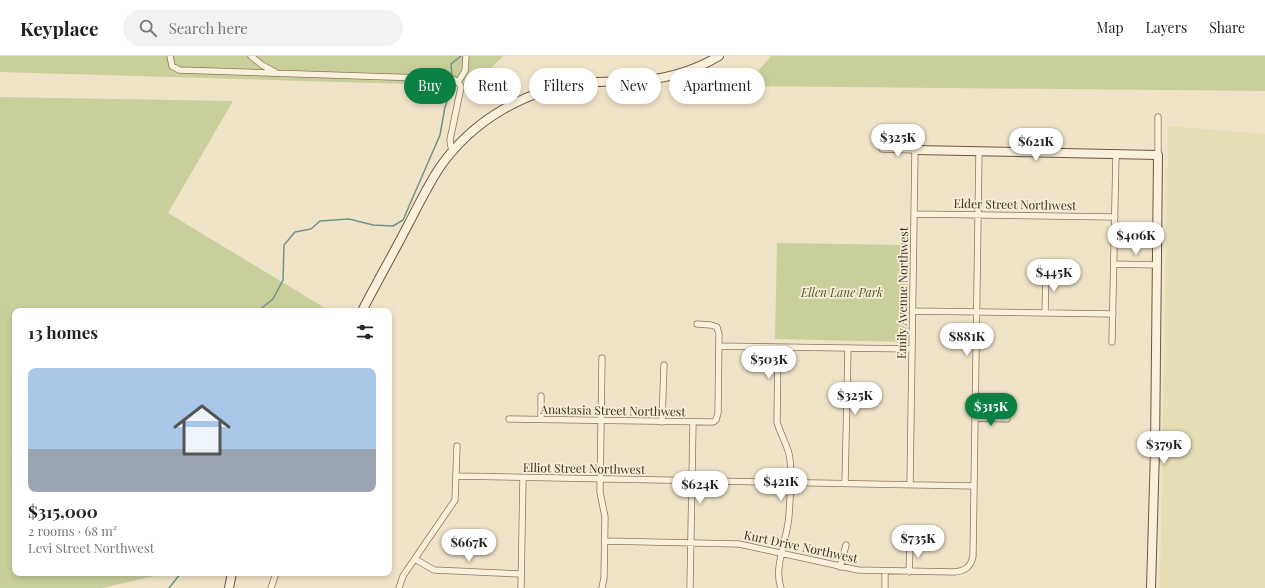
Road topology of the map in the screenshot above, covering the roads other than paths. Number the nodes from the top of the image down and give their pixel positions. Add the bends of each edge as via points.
1 (170, 56) edge
2 (251, 56) edge
3 (466, 56) edge
4 (719, 56) edge
5 (277, 73) junction
6 (458, 82) junction
7 (1158, 117) dead end
8 (882, 149) dead end
9 (454, 150) junction
10 (915, 150) junction
11 (979, 151) junction
12 (1116, 154) junction
13 (1158, 155) junction
14 (914, 214) junction
15 (978, 215) junction
16 (1115, 216) junction
17 (1114, 264) junction
18 (1157, 265) junction
19 (1046, 274) dead end
20 (364, 308) edge
21 (913, 311) junction
22 (977, 312) junction
23 (1045, 313) junction
24 (1113, 314) junction
25 (697, 324) dead end
26 (1112, 342) dead end
27 (719, 346) junction
28 (778, 347) junction
29 (848, 348) junction
30 (912, 349) junction
31 (602, 358) dead end
32 (664, 365) dead end
33 (541, 396) dead end
34 (509, 418) dead end
35 (975, 418) junction
36 (541, 419) junction
37 (1007, 419) dead end
38 (601, 420) junction
39 (662, 422) junction
40 (693, 422) junction
41 (458, 446) dead end
42 (457, 476) junction
43 (523, 478) junction
44 (600, 478) junction
45 (692, 480) junction
46 (789, 482) junction
47 (845, 484) junction
48 (910, 485) junction
49 (974, 486) junction
50 (605, 541) junction
51 (691, 542) junction
52 (846, 545) dead end
53 (910, 547) dead end
54 (783, 553) junction
55 (415, 559) junction
56 (840, 567) junction
57 (885, 571) junction
58 (910, 572) junction
59 (521, 574) junction
60 (231, 576) edge
61 (275, 576) edge
62 (229, 588) edge
63 (271, 588) edge
64 (399, 588) edge
65 (521, 588) edge
66 (602, 588) edge
67 (690, 588) edge
68 (781, 588) edge
69 (885, 588) edge
70 (1151, 588) edge

1 - 5 street via 172,66 179,70
2 - 5 street
3 - 6 street via 464,71
4 - 9 street via 695,68 667,77 571,84 536,94 495,114 476,128
5 - 6 street via 450,78
6 - 9 street via 460,90 450,140 451,148
7 - 13 street
8 - 10 street
9 - 20 street via 435,175
10 - 11 street
10 - 14 street, Emily Avenue Northwest
11 - 12 street
11 - 15 street
12 - 13 street
12 - 16 street
13 - 18 street
14 - 15 street, Elder Street Northwest
14 - 21 street, Emily Avenue Northwest
15 - 16 street, Elder Street Northwest
15 - 22 street
16 - 17 street
17 - 18 street
17 - 24 street
18 - 70 street
19 - 23 street
21 - 22 street
21 - 30 street, Emily Avenue Northwest
22 - 23 street
22 - 35 street
23 - 24 street
24 - 26 street
25 - 27 street via 717,327
27 - 28 street
27 - 40 street, Anastasia Street Northwest via 716,420 710,423
28 - 29 street
28 - 46 street via 778,422 789,455
29 - 30 street
29 - 47 street
30 - 48 street, Emily Avenue Northwest
31 - 38 street
32 - 39 street
33 - 36 street
34 - 36 street, Anastasia Street Northwest
35 - 37 street
35 - 49 street
36 - 38 street, Anastasia Street Northwest
38 - 39 street, Anastasia Street Northwest
38 - 44 street
39 - 40 street, Anastasia Street Northwest
40 - 45 street
41 - 42 street
42 - 43 street, Elliot Street Northwest
42 - 55 street via 455,500
43 - 44 street, Elliot Street Northwest
43 - 59 street
44 - 45 street, Elliot Street Northwest
44 - 50 street
45 - 46 street, Elliot Street Northwest
45 - 51 street
46 - 47 street, Elliot Street Northwest
46 - 54 street via 789,524
47 - 48 street, Elliot Street Northwest
48 - 49 street, Elliot Street Northwest
49 - 58 street, Kurt Drive Northwest via 973,556 968,568 962,572
50 - 51 street, Kurt Drive Northwest
50 - 66 street
51 - 54 street, Kurt Drive Northwest via 746,544
51 - 67 street
52 - 56 street
53 - 58 street
54 - 56 street, Kurt Drive Northwest
54 - 68 street via 778,570
55 - 59 street via 434,570
55 - 64 street via 403,576
56 - 57 street, Kurt Drive Northwest
57 - 58 street, Kurt Drive Northwest
57 - 69 street
59 - 65 street
60 - 62 street
61 - 63 street

